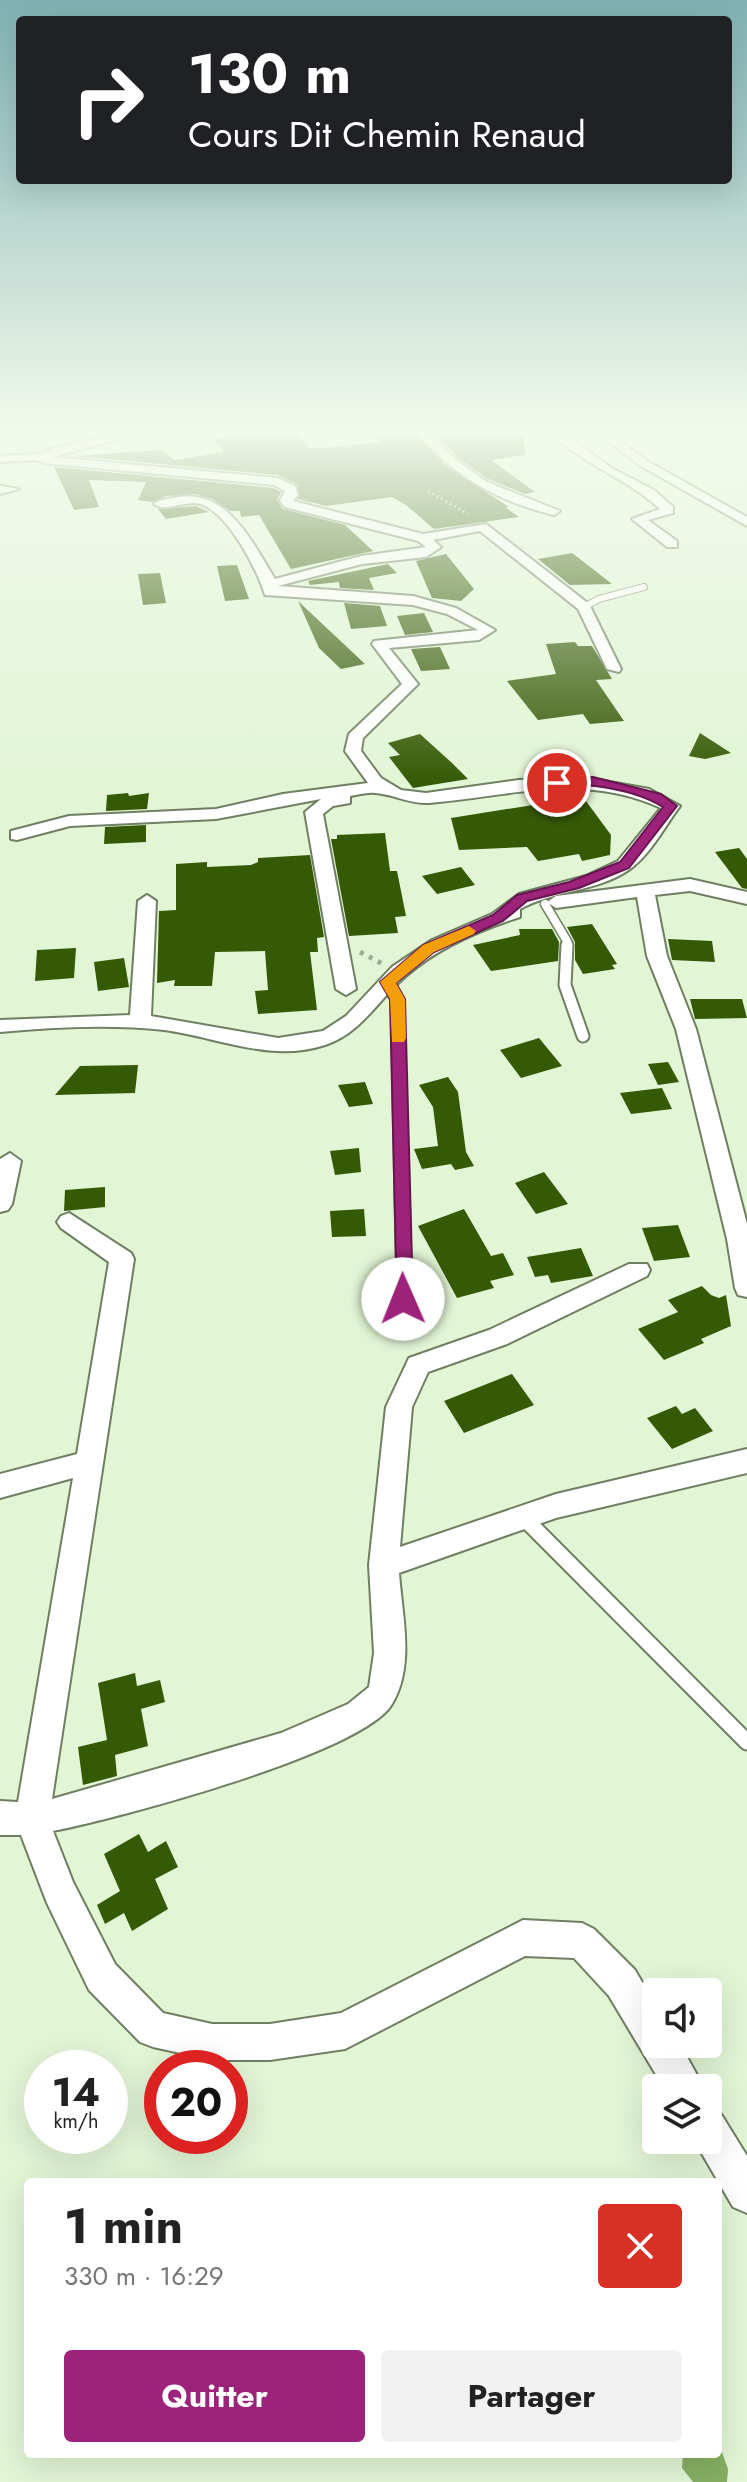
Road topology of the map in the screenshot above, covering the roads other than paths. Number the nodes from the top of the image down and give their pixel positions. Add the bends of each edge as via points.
1 (248, 550) edge
2 (430, 550) edge
3 (511, 550) edge
4 (271, 584) junction
5 (644, 587) dead end
6 (584, 607) junction
7 (614, 669) dead end
8 (380, 789) junction
9 (17, 835) dead end
10 (645, 890) junction
11 (747, 898) edge
12 (147, 901) dead end
13 (545, 904) junction
14 (498, 918) junction
15 (393, 976) junction
16 (346, 989) dead end
17 (140, 1023) junction
18 (0, 1026) edge
19 (583, 1036) dead end
20 (10, 1161) dead end
21 (0, 1204) edge
22 (69, 1222) dead end
23 (638, 1270) dead end
24 (747, 1288) edge
25 (403, 1299) dead end
26 (747, 1461) edge
27 (90, 1462) junction
28 (0, 1486) edge
29 (523, 1517) junction
30 (384, 1565) junction
31 (747, 1742) edge
32 (16, 1819) edge
33 (642, 2017) edge
34 (722, 2151) edge
35 (747, 2193) edge

1 - 4 street
2 - 4 street via 334,566
3 - 6 street
4 - 8 street via 270,592 449,607 488,630 479,636 379,644 410,684 355,737 353,751
5 - 6 lane
6 - 7 street
8 - 9 street via 283,799 216,814 69,821
8 - 14 street via 400,797 426,798 593,781 671,806 625,865 522,898
8 - 16 street via 328,802 314,812
10 - 11 street via 690,885
10 - 13 street
10 - 24 street via 657,956 686,1029
12 - 17 street
13 - 14 street
13 - 19 lane via 567,941 565,985
14 - 15 street via 429,949
15 - 17 street via 356,1022 316,1041 261,1044
15 - 25 lane
17 - 18 street via 40,1021
20 - 21 street
22 - 27 street via 122,1259
23 - 30 street via 498,1337 418,1365 399,1407
26 - 29 street
27 - 28 street
27 - 32 street
29 - 30 street
29 - 31 lane
30 - 32 street via 389,1667 381,1696 359,1715 313,1739
32 - 33 street via 102,1977 153,2029 212,2042 270,2042 345,2031 523,1938 582,1941 622,1983
34 - 35 street

